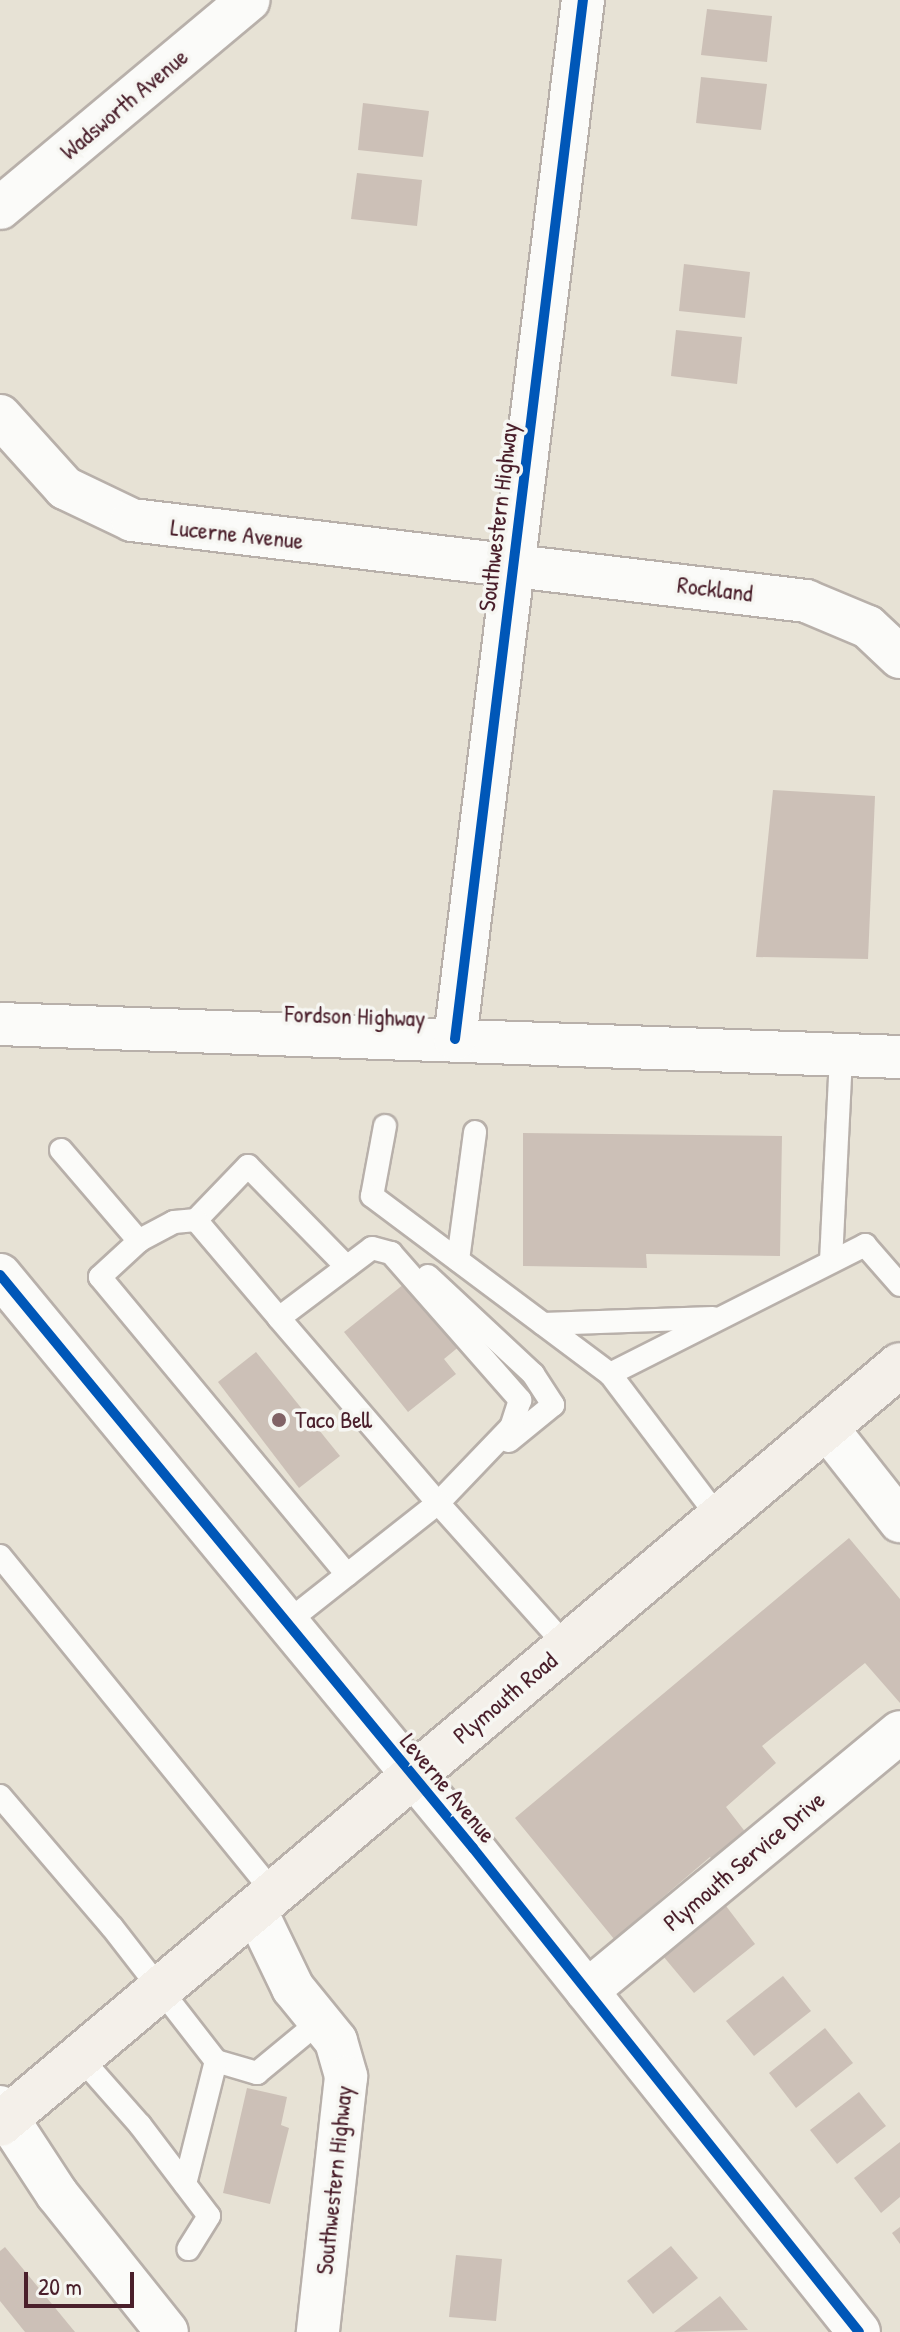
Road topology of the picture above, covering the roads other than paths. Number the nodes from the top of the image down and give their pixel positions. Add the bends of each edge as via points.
1 (249, 0) edge
2 (583, 0) edge
3 (0, 208) edge
4 (0, 416) edge
5 (512, 563) junction
6 (900, 657) edge
7 (0, 1024) edge
8 (455, 1039) junction
9 (841, 1054) junction
10 (900, 1057) edge
11 (385, 1126) dead end
12 (475, 1132) dead end
13 (61, 1150) dead end
14 (196, 1220) junction
15 (139, 1241) junction
16 (458, 1260) junction
17 (831, 1261) junction
18 (353, 1262) junction
19 (0, 1275) edge
20 (900, 1285) edge
21 (722, 1317) junction
22 (279, 1318) junction
23 (543, 1324) junction
24 (900, 1365) edge
25 (610, 1374) junction
26 (826, 1427) junction
27 (481, 1458) junction
28 (438, 1503) junction
29 (719, 1518) junction
30 (900, 1521) edge
31 (0, 1556) edge
32 (347, 1575) junction
33 (286, 1623) junction
34 (567, 1647) junction
35 (900, 1732) edge
36 (412, 1777) junction
37 (0, 1796) edge
38 (264, 1901) junction
39 (162, 1987) junction
40 (587, 1991) junction
41 (320, 2021) junction
42 (80, 2057) junction
43 (216, 2061) junction
44 (2, 2116) edge
45 (185, 2184) junction
46 (188, 2249) dead end
47 (158, 2329) edge
48 (318, 2332) edge
49 (859, 2332) edge

1 - 3 street, Wadsworth Avenue
2 - 5 street, Southwestern Highway
4 - 5 street, Lucerne Avenue via 65,488 132,520
5 - 6 street, Rockland via 806,601 868,627
5 - 8 street, Southwestern Highway
7 - 8 street, Fordson Highway
8 - 9 street, Fordson Highway
9 - 10 street, Fordson Highway
9 - 17 lane
11 - 16 lane via 372,1196
12 - 16 lane
13 - 15 lane
14 - 15 lane via 174,1222
14 - 18 lane via 248,1166
14 - 22 lane
15 - 32 lane via 100,1277
16 - 23 lane
17 - 20 lane via 865,1245
17 - 21 lane
18 - 22 lane
18 - 27 lane via 372,1248 391,1253 520,1400 511,1427
18 - 27 lane via 366,1242 383,1237 533,1374 553,1405
19 - 33 street, Leverne Avenue
21 - 23 lane
21 - 25 lane
22 - 28 lane
23 - 25 lane
24 - 26 main road, Plymouth Road
25 - 29 lane
26 - 29 main road, Plymouth Road
26 - 30 street
27 - 28 lane
28 - 32 lane
28 - 34 lane
29 - 34 main road, Plymouth Road
31 - 38 lane
32 - 33 lane
33 - 36 street, Leverne Avenue
34 - 36 main road, Plymouth Road
35 - 40 street, Plymouth Service Drive
36 - 38 main road, Plymouth Road
36 - 40 street, Leverne Avenue
37 - 39 lane
38 - 39 main road, Plymouth Road
38 - 41 street, Southwestern Highway via 293,1988
39 - 42 main road, Plymouth Road
39 - 43 lane
40 - 49 street, Leverne Avenue
41 - 43 lane via 257,2073
41 - 48 street, Southwestern Highway via 336,2041 346,2077
42 - 44 main road, Plymouth Road
42 - 45 lane
43 - 45 lane
44 - 47 street
45 - 46 lane via 209,2216

